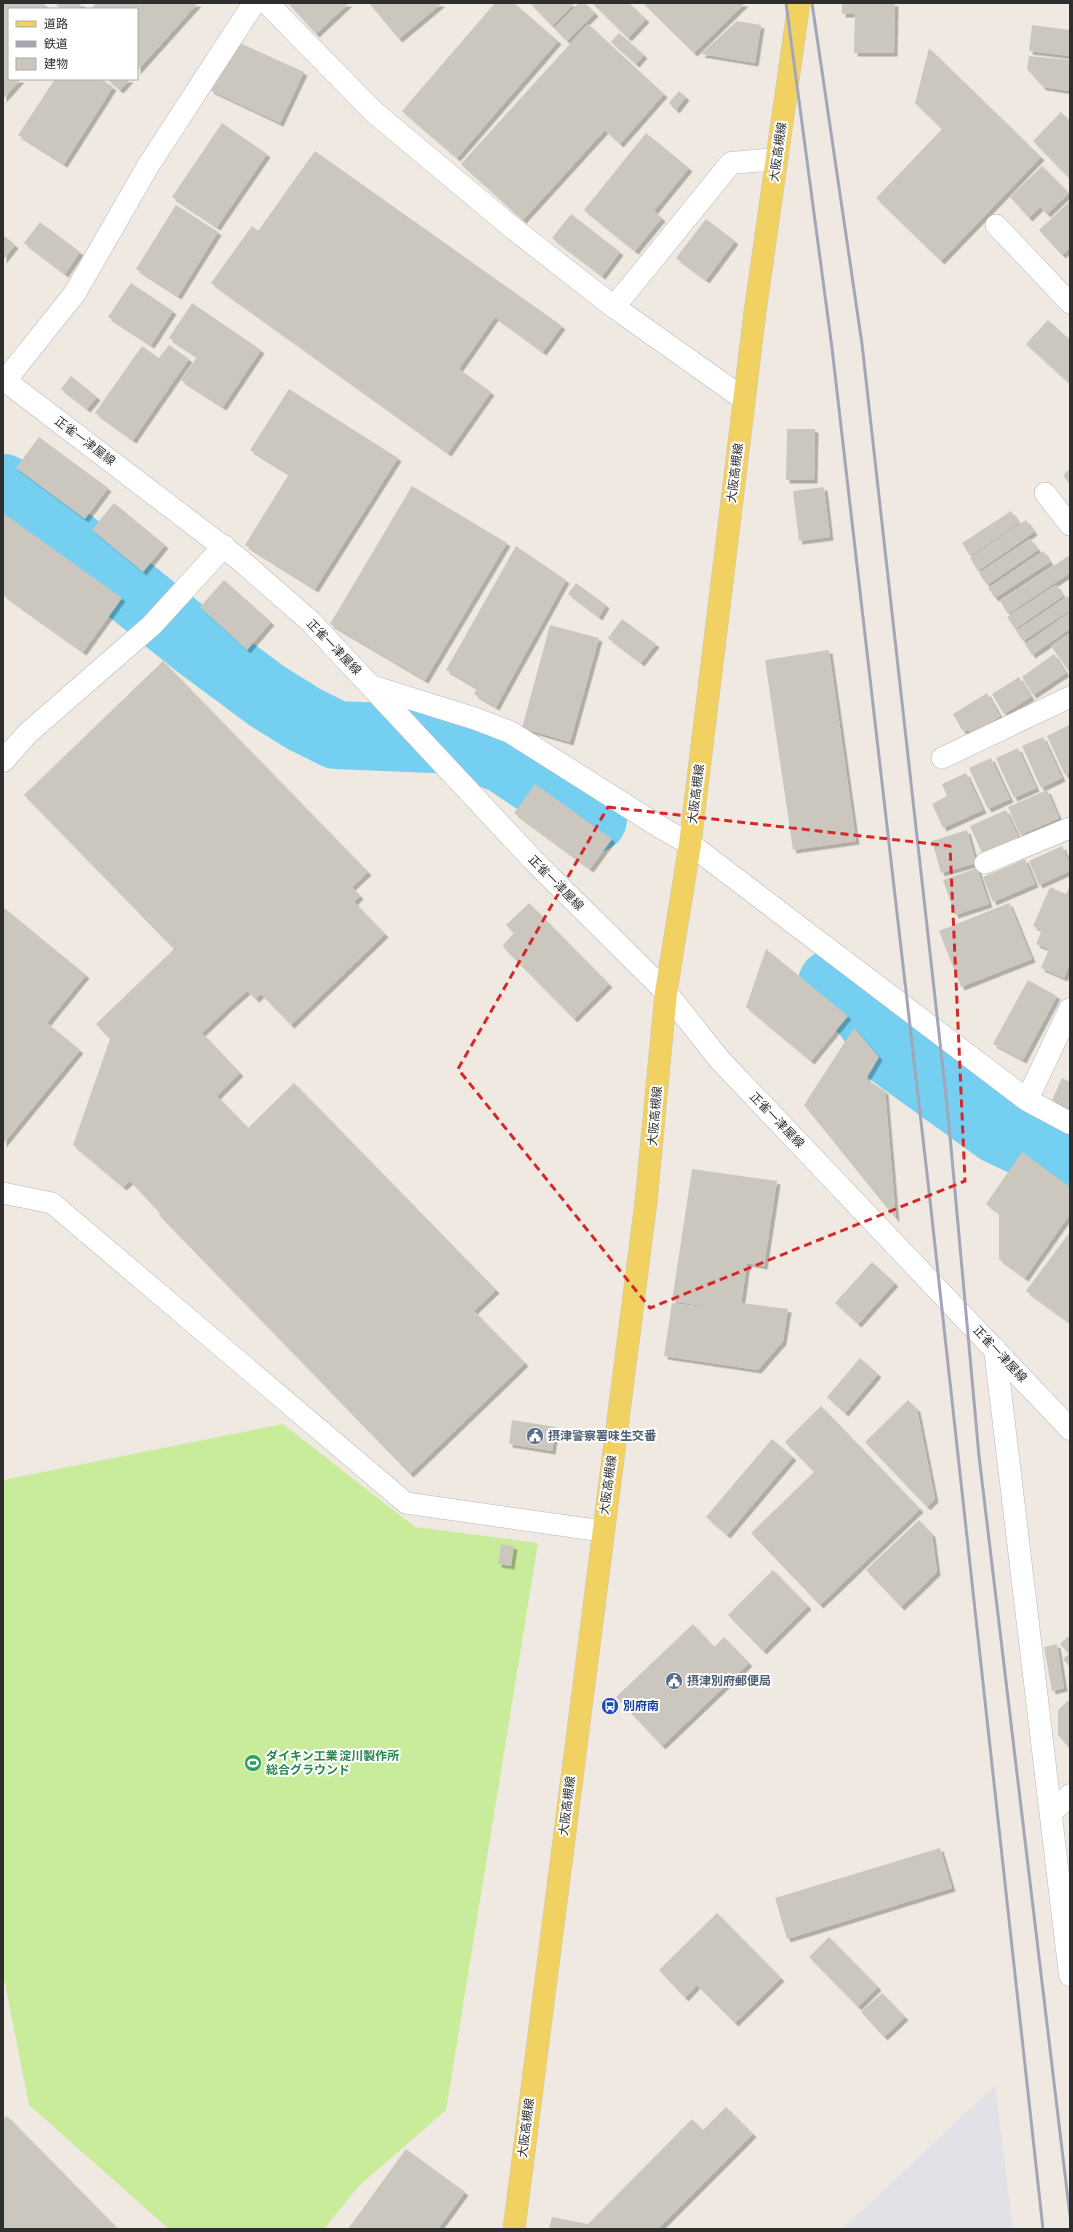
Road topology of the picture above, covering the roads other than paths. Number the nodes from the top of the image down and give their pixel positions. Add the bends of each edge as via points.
1 (254, 3) edge
2 (267, 3) edge
3 (799, 3) edge
4 (776, 159) junction
5 (996, 225) dead end
6 (1070, 303) edge
7 (614, 307) junction
8 (4, 380) edge
9 (744, 399) junction
10 (1045, 493) dead end
11 (1070, 525) edge
12 (224, 546) junction
13 (374, 688) junction
14 (1070, 698) edge
15 (942, 758) dead end
16 (3, 761) edge
17 (1070, 828) edge
18 (690, 844) junction
19 (985, 863) dead end
20 (666, 992) junction
21 (1070, 1009) edge
22 (1027, 1100) junction
23 (1070, 1123) edge
24 (3, 1193) edge
25 (995, 1349) junction
26 (1070, 1429) edge
27 (602, 1531) junction
28 (1070, 1796) edge
29 (1051, 1813) junction
30 (1070, 1974) edge
31 (514, 2229) edge

1 - 8 street via 148,166 75,293
2 - 7 street via 375,113 514,229
3 - 4 main road, 大阪高槻線
4 - 7 street via 731,163
4 - 9 main road, 大阪高槻線
5 - 6 lane
7 - 9 street
8 - 12 street, 正雀一津屋線
9 - 18 main road, 大阪高槻線
10 - 11 lane
12 - 13 street, 正雀一津屋線 via 310,621
12 - 16 street via 152,625 28,733
13 - 18 street via 510,732
13 - 20 street, 正雀一津屋線 via 533,860
14 - 15 lane
17 - 19 lane
18 - 20 main road, 大阪高槻線
18 - 22 street
20 - 25 street, 正雀一津屋線 via 719,1059
20 - 27 main road, 大阪高槻線 via 646,1202
21 - 22 street
22 - 23 street
24 - 27 lane via 52,1203 406,1502
25 - 26 street, 正雀一津屋線
25 - 29 street
27 - 31 main road, 大阪高槻線
28 - 29 street
29 - 30 street

